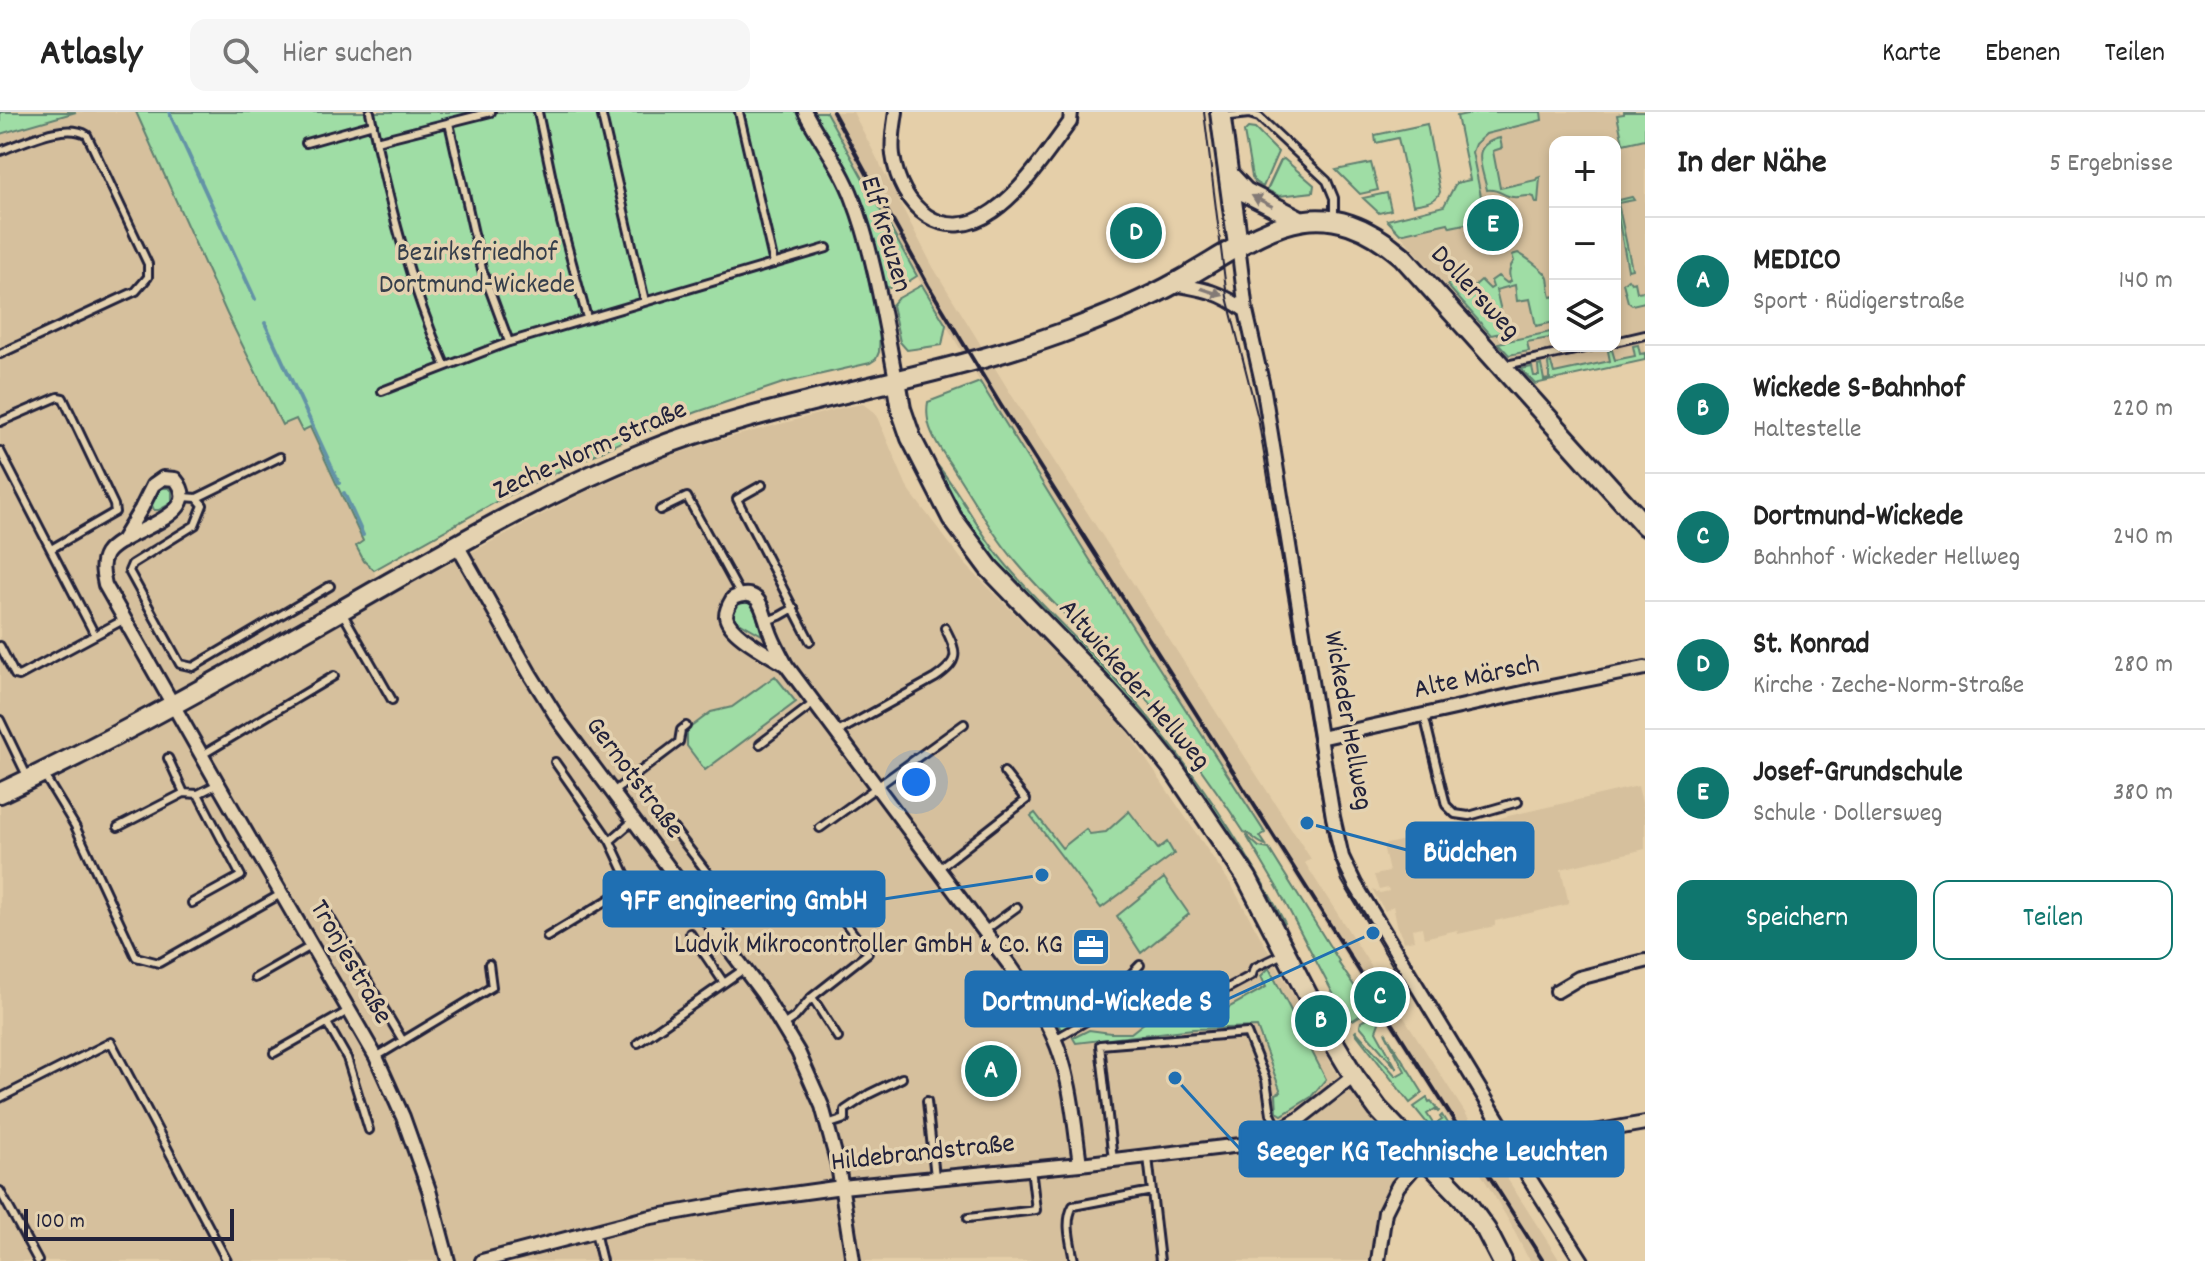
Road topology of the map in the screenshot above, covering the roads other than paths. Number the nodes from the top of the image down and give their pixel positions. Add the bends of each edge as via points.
1 (370, 112) edge
2 (491, 112) edge
3 (538, 112) edge
4 (601, 112) edge
5 (739, 112) edge
6 (805, 112) edge
7 (896, 112) edge
8 (1071, 112) edge
9 (1221, 115) edge
10 (449, 123) junction
11 (373, 124) junction
12 (376, 141) junction
13 (306, 143) dead end
14 (0, 151) edge
15 (1230, 176) junction
16 (1298, 219) junction
17 (1334, 220) junction
18 (1238, 245) junction
19 (827, 248) dead end
20 (774, 264) junction
21 (1173, 284) junction
22 (645, 301) junction
23 (1246, 311) junction
24 (587, 318) junction
25 (1645, 335) edge
26 (1621, 341) edge
27 (509, 342) junction
28 (1565, 352) edge
29 (0, 354) edge
30 (445, 365) junction
31 (1502, 365) junction
32 (896, 380) junction
33 (382, 391) dead end
34 (0, 422) edge
35 (0, 451) edge
36 (280, 457) dead end
37 (762, 485) dead end
38 (190, 498) junction
39 (660, 510) dead end
40 (1645, 526) edge
41 (121, 542) junction
42 (457, 545) junction
43 (51, 549) junction
44 (330, 586) dead end
45 (740, 595) junction
46 (794, 608) junction
47 (341, 610) junction
48 (125, 619) junction
49 (767, 621) junction
50 (945, 628) dead end
51 (95, 635) junction
52 (810, 641) dead end
53 (0, 646) edge
54 (786, 665) junction
55 (1645, 668) edge
56 (334, 676) dead end
57 (392, 700) dead end
58 (814, 703) junction
59 (173, 706) junction
60 (1424, 715) junction
61 (0, 720) edge
62 (964, 724) dead end
63 (686, 726) dead end
64 (836, 733) junction
65 (1320, 738) junction
66 (760, 744) dead end
67 (202, 755) junction
68 (168, 758) dead end
69 (555, 762) dead end
70 (1004, 772) dead end
71 (36, 776) junction
72 (218, 784) junction
73 (877, 786) junction
74 (613, 792) junction
75 (0, 793) edge
76 (184, 793) junction
77 (198, 794) junction
78 (1518, 802) dead end
79 (634, 820) junction
80 (670, 824) dead end
81 (118, 827) dead end
82 (820, 828) dead end
83 (610, 841) junction
84 (938, 869) junction
85 (713, 881) junction
86 (281, 894) junction
87 (692, 898) junction
88 (829, 901) dead end
89 (192, 903) dead end
90 (1017, 907) dead end
91 (735, 909) dead end
92 (326, 911) dead end
93 (984, 931) junction
94 (690, 933) dead end
95 (547, 937) dead end
96 (311, 946) junction
97 (1286, 952) junction
98 (1645, 961) edge
99 (489, 964) dead end
100 (1140, 965) dead end
101 (744, 969) junction
102 (255, 978) dead end
103 (724, 983) junction
104 (1557, 991) dead end
105 (812, 997) junction
106 (1198, 1004) dead end
107 (348, 1011) junction
108 (327, 1023) junction
109 (783, 1025) junction
110 (838, 1038) dead end
111 (1055, 1039) junction
112 (403, 1041) junction
113 (638, 1043) dead end
114 (274, 1053) dead end
115 (376, 1057) junction
116 (1354, 1076) junction
117 (902, 1078) dead end
118 (0, 1098) edge
119 (927, 1101) dead end
120 (1645, 1123) edge
121 (827, 1125) junction
122 (369, 1130) dead end
123 (1279, 1131) junction
124 (1514, 1146) junction
125 (1148, 1156) junction
126 (1423, 1157) junction
127 (1113, 1160) junction
128 (1080, 1164) junction
129 (1031, 1168) junction
130 (935, 1177) junction
131 (842, 1187) junction
132 (0, 1191) edge
133 (1152, 1191) junction
134 (968, 1218) dead end
135 (595, 1232) junction
136 (506, 1258) edge
137 (38, 1261) edge
138 (227, 1261) edge
139 (448, 1261) edge
140 (482, 1261) edge
141 (602, 1261) edge
142 (853, 1261) edge
143 (1074, 1261) edge
144 (1160, 1261) edge
145 (1378, 1261) edge
146 (1502, 1261) edge
147 (1582, 1261) edge

1 - 11 lane
2 - 10 lane
3 - 24 lane
4 - 22 lane
5 - 20 lane
6 - 32 street, Elf Kreuzen via 854,201
7 - 8 street via 892,141 902,186 913,205 949,226 968,225 995,210 1070,122
9 - 15 main road, Wickeder Hellweg
9 - 17 lane via 1254,114 1287,142 1331,188
10 - 12 lane
10 - 27 lane via 482,269
11 - 12 lane
11 - 13 lane
12 - 30 lane via 414,283
14 - 29 lane via 57,131 87,135 148,264 148,277 136,291
16 -> 15 main road, Dollersweg via 1245,192
15 - 18 main road, Wickeder Hellweg
16 - 17 main road, Dollersweg
16 - 18 main road, Dollersweg
17 - 31 main road, Dollersweg via 1370,232 1402,256
18 - 21 main road, Zeche-Norm-Straße
18 - 23 street, Wickeder Hellweg
19 - 20 lane
20 - 22 lane
21 -> 23 street via 1227,297
21 - 32 main road, Zeche-Norm-Straße via 1089,323 999,355
22 - 24 lane
23 - 65 street, Wickeder Hellweg via 1264,391
24 - 27 lane
25 - 26 lane
27 - 30 lane
28 - 31 lane
30 - 33 lane
31 - 40 main road, Dollersweg
32 - 42 main road, Zeche-Norm-Straße via 742,420 647,452
32 - 97 main road, Altwickeder Hellweg via 911,438 952,518 989,568 1098,681 1175,771 1247,878
34 - 43 lane via 63,398 114,505 115,512
35 - 43 lane
36 - 38 lane
37 - 46 lane via 737,499
38 - 41 street
38 - 41 street via 175,479 163,478 153,485
38 - 44 lane via 203,505 195,525 132,564 129,571 180,664 193,667
39 - 45 lane via 687,497
41 - 48 street, Tronjestraße via 106,554 102,569
42 - 47 main road, Zeche-Norm-Straße
42 - 74 street, Gernotstraße via 537,686
43 - 51 lane
45 - 49 street via 756,597
45 - 54 street via 728,606 729,625
46 - 49 lane
46 - 52 lane
47 - 57 lane
47 - 59 main road, Zeche-Norm-Straße
48 - 51 lane
48 - 59 street, Tronjestraße
49 - 54 street
50 - 64 lane via 955,648 949,669
51 - 53 lane via 19,676
54 - 58 street
55 - 60 street, Alte Märsch
56 - 67 lane
58 - 64 street
58 - 66 lane
59 - 67 street, Tronjestraße
59 - 71 main road, Zeche-Norm-Straße
60 - 65 street, Alte Märsch
60 - 78 lane via 1446,805 1455,814 1469,816
61 - 71 lane
62 - 73 lane
63 - 74 lane via 679,742
64 - 73 street
65 - 124 street, Wickeder Hellweg via 1342,857
67 - 72 street, Tronjestraße
68 - 76 lane
69 - 83 lane
70 - 84 lane via 1026,800
71 - 75 main road, Zeche-Norm-Straße
71 - 86 lane via 75,826 136,957 159,963
72 - 77 lane
72 - 86 street, Tronjestraße
73 - 82 lane
73 - 84 street
74 - 79 street, Gernotstraße
76 - 77 lane
76 - 81 lane
77 - 89 lane via 241,876
79 - 83 lane
79 - 87 street, Gernotstraße
80 - 85 lane
83 - 95 lane via 631,886
84 - 93 street
85 - 87 lane
85 - 91 lane
86 - 96 street, Tronjestraße
87 - 101 street, Gernotstraße
88 - 105 lane via 868,953
90 - 93 lane
92 - 112 lane
93 - 111 street
94 - 103 lane
96 - 102 lane
96 - 107 street, Tronjestraße
97 - 106 lane
97 - 116 main road, Altwickeder Hellweg
98 - 104 street via 1579,978
99 - 112 lane via 492,987
100 - 111 lane via 1086,1021
101 - 103 lane
101 - 109 street, Gernotstraße
103 - 113 lane
105 - 109 lane
105 - 110 lane
107 - 108 lane
107 - 115 street, Tronjestraße
108 - 114 lane
108 - 122 lane via 347,1058
109 - 121 street, Gernotstraße via 812,1080
111 - 128 street
112 - 115 lane
115 - 139 street, Tronjestraße via 429,1190
116 - 123 street, Hildebrandstraße
116 - 126 main road, Altwickeder Hellweg
117 - 121 lane via 845,1110 845,1119
118 - 138 lane via 111,1042
119 - 130 lane
120 - 124 street
121 - 131 street, Gernotstraße
123 - 125 street, Hildebrandstraße via 1241,1145
123 - 127 lane via 1247,1033 1100,1045
124 - 147 street, Wickeder Hellweg
125 - 127 street, Hildebrandstraße
125 - 133 lane
126 - 145 street via 1398,1186 1385,1212
126 - 146 main road, Altwickeder Hellweg via 1463,1198
127 - 128 street, Hildebrandstraße
128 - 129 street, Hildebrandstraße
129 - 130 street, Hildebrandstraße
129 - 134 lane via 1036,1210
130 - 131 street, Hildebrandstraße
131 - 135 street, Hildebrandstraße via 696,1208
131 - 142 street, Gernotstraße
132 - 137 lane
133 - 143 lane via 1073,1206 1068,1223
133 - 144 lane
135 - 136 street, Hildebrandstraße
135 - 141 lane
136 - 140 street, Hildebrandstraße

